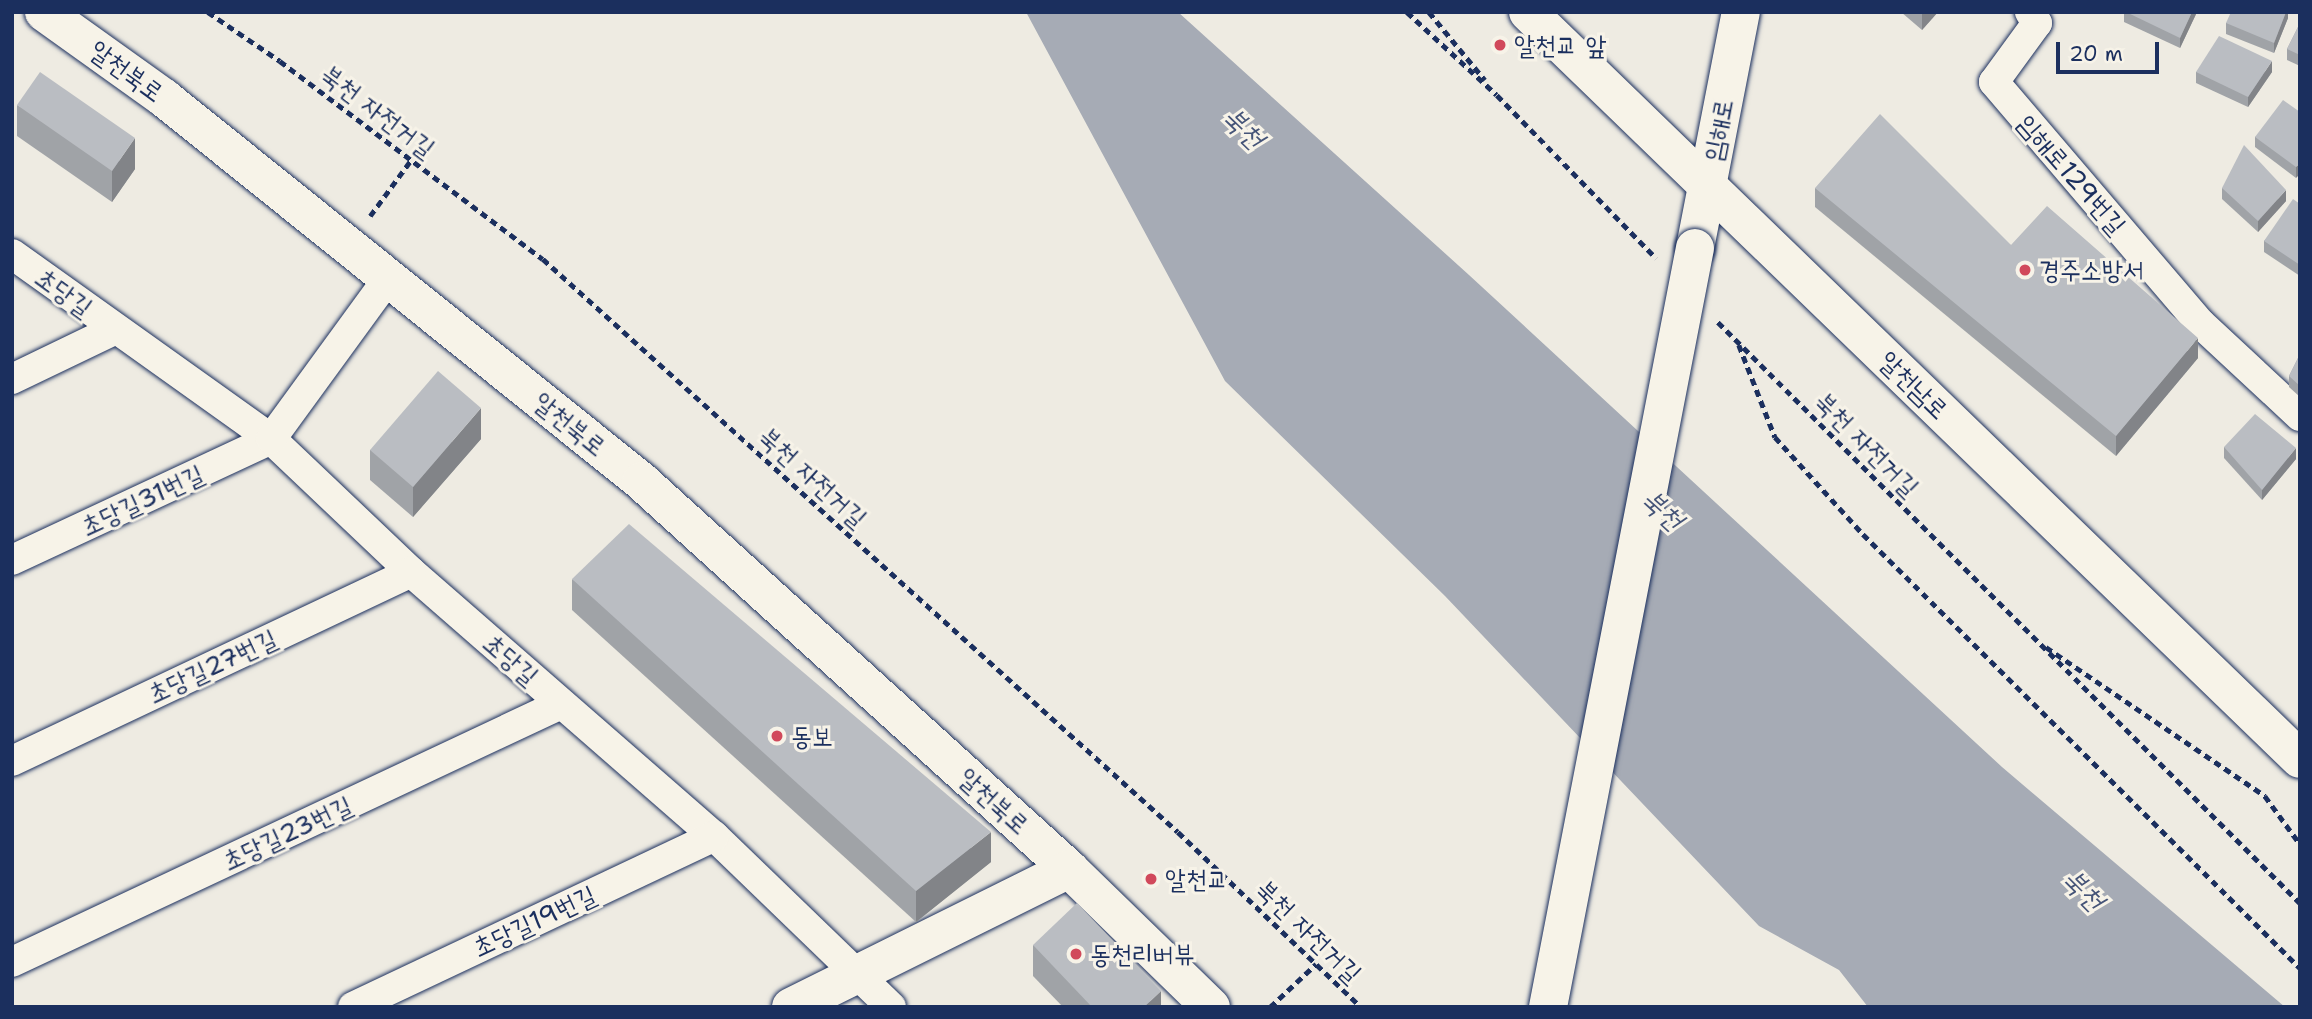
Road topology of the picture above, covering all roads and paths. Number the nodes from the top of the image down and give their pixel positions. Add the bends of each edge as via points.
1 (44, 12) edge
2 (208, 12) edge
3 (1407, 12) edge
4 (1429, 12) edge
5 (1528, 12) edge
6 (1741, 12) edge
7 (2030, 12) edge
8 (1497, 95) junction
9 (411, 160) junction
10 (1707, 184) junction
11 (349, 245) junction
12 (12, 254) edge
13 (1661, 263) dead end
14 (389, 277) junction
15 (1709, 313) dead end
16 (116, 330) junction
17 (1738, 343) junction
18 (12, 379) edge
19 (2300, 416) edge
20 (271, 439) junction
21 (12, 560) edge
22 (411, 572) junction
23 (2036, 640) junction
24 (561, 704) junction
25 (2300, 759) edge
26 (12, 761) edge
27 (714, 836) junction
28 (2300, 844) edge
29 (1069, 869) junction
30 (2300, 903) edge
31 (12, 962) edge
32 (1316, 964) junction
33 (2300, 968) edge
34 (856, 975) junction
35 (353, 1007) edge
36 (791, 1007) edge
37 (891, 1007) edge
38 (1211, 1007) edge
39 (1270, 1007) edge
40 (1361, 1007) edge
41 (1548, 1007) edge

1 - 11 street, 알천북로 via 164,98
2 - 9 path, 북천 자전거길
3 - 8 path
4 - 8 path
5 - 10 street, 알천남로
6 - 10 street, 임해로
7 - 19 street, 임해로129번길 via 2037,23 1994,82 2201,324
8 - 13 path
9 - 11 path
9 - 32 path, 북천 자전거길 via 543,259 1178,832
10 - 25 street, 알천남로
10 - 41 street, 임해로, bridge
11 - 14 street, 알천북로
12 - 16 street, 초당길
14 - 20 street
14 - 29 street, 알천북로 via 641,481
15 - 17 path, 북천 자전거길
16 - 18 street, 초당길
16 - 20 street, 초당길
17 - 23 path, 북천 자전거길
17 - 33 path via 1775,437 1801,466 1863,534
20 - 21 street, 초당길31번길
20 - 22 street, 초당길
22 - 24 street, 초당길
22 - 26 street, 초당길27번길
23 - 28 path via 2265,796
23 - 30 path, 북천 자전거길
24 - 27 street, 초당길
24 - 31 street, 초당길23번길
27 - 34 street, 초당길
27 - 35 street, 초당길19번길
29 - 34 street
29 - 38 street, 알천북로
32 - 39 path
32 - 40 path, 북천 자전거길
34 - 36 street
34 - 37 street, 초당길

